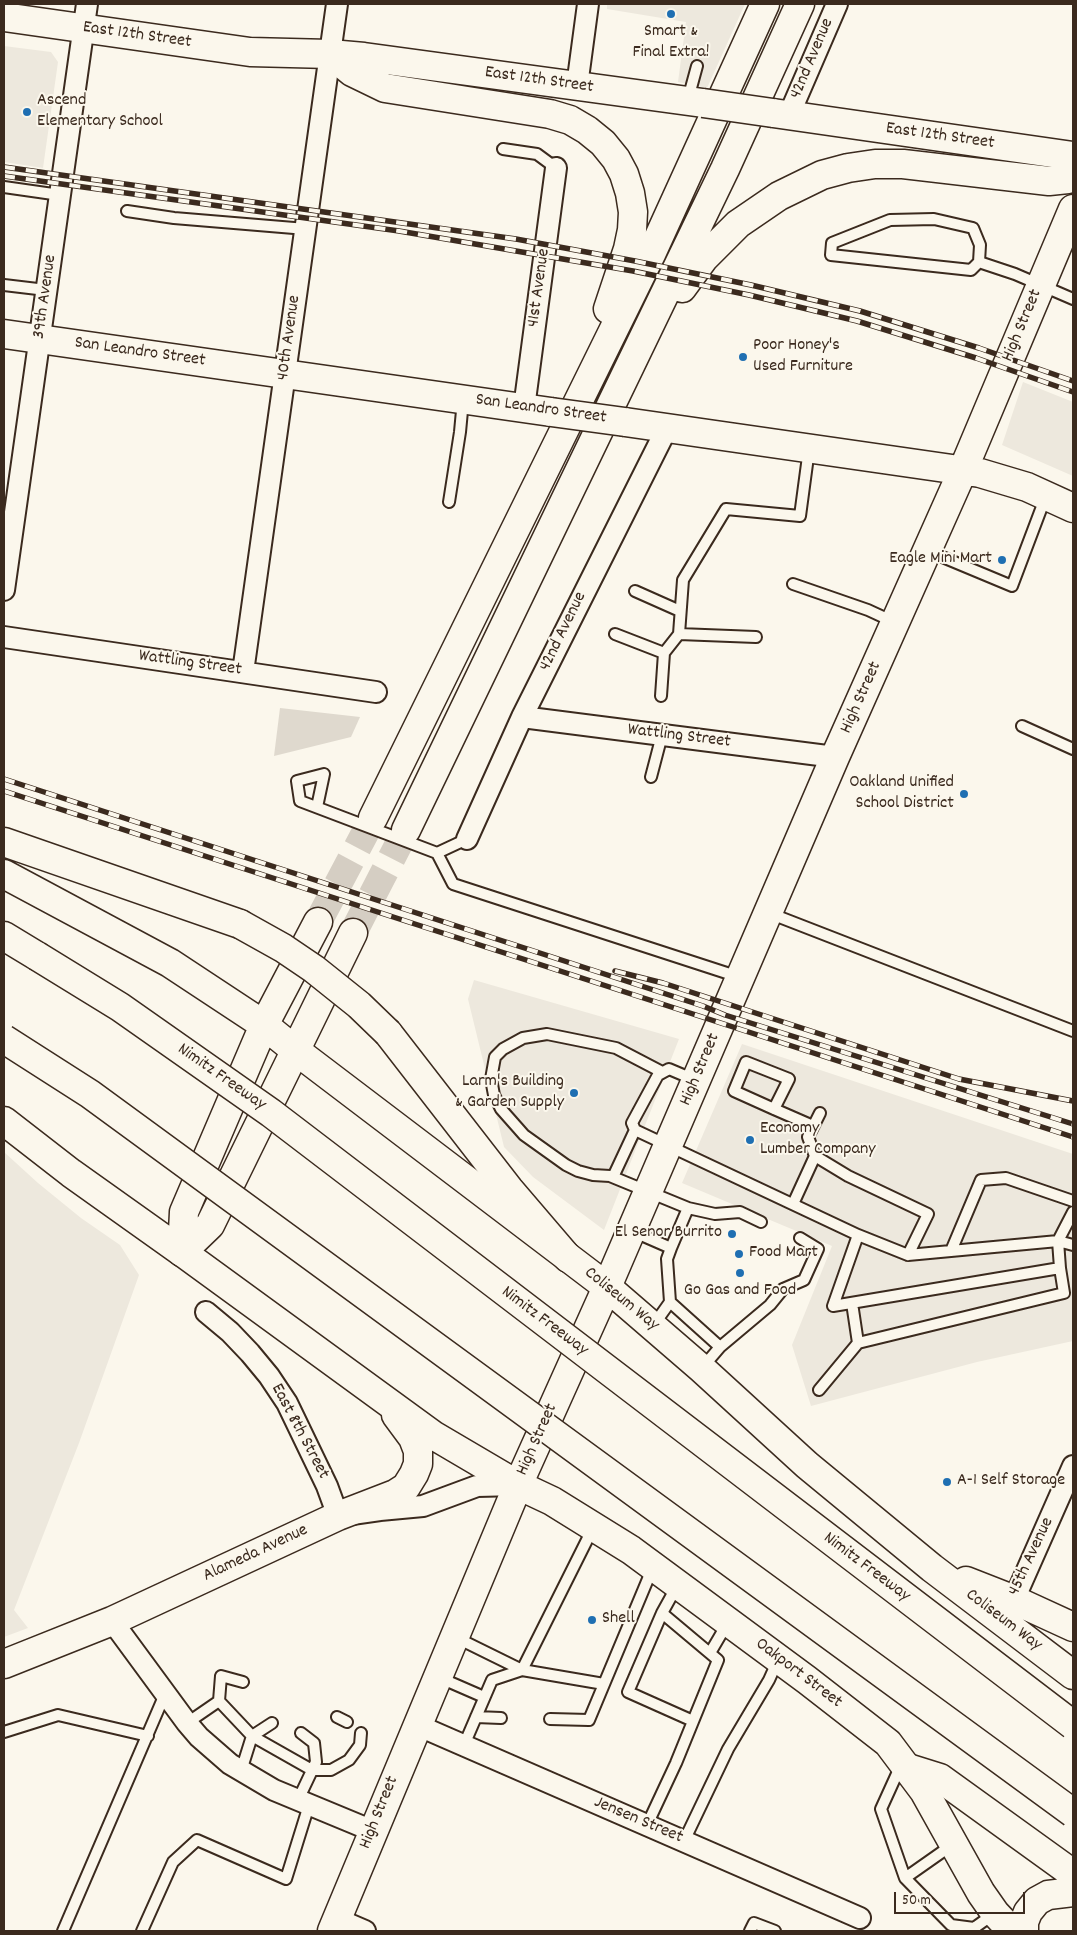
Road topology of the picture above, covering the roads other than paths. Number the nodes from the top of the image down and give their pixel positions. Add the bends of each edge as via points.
1 (337, 4) edge
2 (588, 4) edge
3 (765, 4) edge
4 (800, 4) edge
5 (837, 4) edge
6 (85, 16) edge
7 (4, 17) edge
8 (330, 54) junction
9 (697, 66) dead end
10 (577, 86) junction
11 (695, 102) junction
12 (781, 114) junction
13 (503, 149) dead end
14 (1073, 156) edge
15 (556, 168) joint
16 (1073, 175) edge
17 (4, 186) edge
18 (60, 195) junction
19 (1073, 209) edge
20 (127, 211) dead end
21 (306, 229) junction
22 (979, 262) junction
23 (4, 285) edge
24 (1040, 285) junction
25 (46, 290) junction
26 (1073, 299) edge
27 (4, 334) edge
28 (40, 339) junction
29 (285, 374) junction
30 (463, 399) junction
31 (524, 408) junction
32 (666, 428) junction
33 (809, 448) junction
34 (546, 466) junction
35 (963, 470) junction
36 (573, 483) junction
37 (1046, 496) junction
38 (449, 502) dead end
39 (1073, 508) edge
40 (927, 550) junction
41 (793, 584) dead end
42 (4, 590) edge
43 (635, 591) dead end
44 (680, 611) junction
45 (895, 623) junction
46 (615, 634) dead end
47 (679, 634) junction
48 (756, 637) dead end
49 (4, 638) edge
50 (664, 654) junction
51 (243, 672) junction
52 (376, 692) dead end
53 (660, 696) dead end
54 (522, 716) junction
55 (1022, 726) dead end
56 (662, 735) junction
57 (1073, 749) edge
58 (835, 757) junction
59 (651, 777) dead end
60 (317, 807) dead end
61 (373, 818) tunnel mouth
62 (406, 830) tunnel mouth
63 (467, 839) joint
64 (4, 842) edge
65 (436, 853) junction
66 (4, 874) edge
67 (768, 913) junction
68 (318, 922) tunnel mouth
69 (353, 933) tunnel mouth
70 (4, 936) edge
71 (740, 978) junction
72 (264, 1025) junction
73 (1073, 1031) edge
74 (4, 1039) edge
75 (295, 1050) junction
76 (662, 1072) junction
77 (696, 1081) junction
78 (774, 1109) junction
79 (820, 1113) dead end
80 (4, 1122) edge
81 (813, 1126) junction
82 (634, 1130) junction
83 (669, 1144) junction
84 (815, 1156) junction
85 (613, 1177) junction
86 (649, 1191) junction
87 (1073, 1201) edge
88 (793, 1204) junction
89 (688, 1208) junction
90 (1073, 1212) edge
91 (761, 1222) dead end
92 (632, 1231) junction
93 (858, 1235) junction
94 (800, 1238) dead end
95 (1058, 1241) junction
96 (1073, 1245) edge
97 (671, 1248) junction
98 (182, 1252) junction
99 (951, 1252) junction
100 (908, 1256) junction
101 (568, 1258) junction
102 (1060, 1268) junction
103 (608, 1287) junction
104 (1069, 1293) edge
105 (670, 1302) junction
106 (852, 1303) junction
107 (206, 1312) dead end
108 (653, 1326) junction
109 (858, 1342) junction
110 (720, 1347) junction
111 (702, 1368) junction
112 (819, 1390) dead end
113 (379, 1394) junction
114 (1073, 1466) edge
115 (518, 1485) junction
116 (338, 1516) junction
117 (593, 1527) junction
118 (653, 1566) junction
119 (678, 1585) junction
120 (1007, 1610) junction
121 (662, 1613) junction
122 (112, 1621) junction
123 (728, 1622) junction
124 (1066, 1625) edge
125 (454, 1637) junction
126 (710, 1653) junction
127 (779, 1659) junction
128 (4, 1664) edge
129 (522, 1670) junction
130 (1073, 1675) edge
131 (437, 1677) junction
132 (243, 1682) dead end
133 (604, 1684) junction
134 (165, 1694) junction
135 (484, 1697) junction
136 (219, 1701) junction
137 (337, 1717) dead end
138 (476, 1717) junction
139 (500, 1718) dead end
140 (550, 1719) dead end
141 (693, 1721) junction
142 (347, 1722) dead end
143 (187, 1723) junction
144 (272, 1723) dead end
145 (417, 1725) junction
146 (1073, 1726) edge
147 (4, 1732) edge
148 (301, 1733) dead end
149 (361, 1733) dead end
150 (148, 1736) junction
151 (252, 1736) junction
152 (464, 1745) junction
153 (905, 1765) junction
154 (312, 1770) junction
155 (240, 1771) junction
156 (304, 1803) junction
157 (1073, 1813) edge
158 (647, 1825) junction
159 (373, 1831) junction
160 (684, 1841) junction
161 (953, 1844) junction
162 (1073, 1874) edge
163 (905, 1878) junction
164 (1073, 1892) edge
165 (860, 1918) dead end
166 (1004, 1922) edge
167 (335, 1925) edge
168 (63, 1931) edge
169 (142, 1931) edge
170 (365, 1931) edge
171 (750, 1931) edge
172 (775, 1931) edge
173 (1024, 1931) edge

1 - 8 street, 40th Avenue
2 - 10 street
3 - 34 main road via 656,244
4 - 36 main road via 722,177
5 - 12 street, 42nd Avenue
6 - 7 main road, East 12th Street
6 - 8 main road, East 12th Street via 250,52
6 - 18 street, 39th Avenue
8 - 10 main road, East 12th Street
8 - 21 street, 40th Avenue
8 - 34 main road via 352,72 385,88 528,109 570,120 602,144 624,174 633,212 628,249 604,322
9 - 11 lane
10 - 11 main road, East 12th Street
11 - 12 main road, East 12th Street, bridge
12 - 14 main road, East 12th Street
13 - 15 lane via 537,154
15 - 31 street, 41st Avenue
16 - 36 main road via 1068,179 1049,181 903,164 875,164 822,175 756,210 732,229 690,276
17 - 18 lane
18 - 25 street, 39th Avenue
19 - 24 main road, High Street
20 - 21 lane
21 - 29 street, 40th Avenue
22 - 22 lane via 980,246 973,228 934,220 890,220 832,243 831,256 971,270
22 - 24 lane
23 - 25 lane
24 - 26 lane
24 - 35 main road, High Street
25 - 28 street, 39th Avenue
27 - 28 main road, San Leandro Street
28 - 29 main road, San Leandro Street
28 - 42 street, 39th Avenue
29 - 30 main road, San Leandro Street
29 - 51 street, 40th Avenue
30 - 31 main road, San Leandro Street
30 - 38 lane
31 - 32 main road, San Leandro Street, bridge
32 - 33 main road, San Leandro Street
32 - 54 street, 42nd Avenue
33 - 35 main road, San Leandro Street
33 - 44 lane via 800,516 726,509 683,580
34 - 61 main road
35 - 37 main road, San Leandro Street via 1005,480
35 - 40 main road, High Street
36 - 62 main road
37 - 39 main road, San Leandro Street
37 - 40 lane via 1012,586
40 - 45 main road, High Street
41 - 45 lane
43 - 44 lane
44 - 47 lane
45 - 58 main road, High Street
46 - 50 lane
47 - 48 lane
47 - 50 lane
49 - 51 street, Wattling Street
50 - 53 lane
51 - 52 street, Wattling Street
54 - 56 street, Wattling Street
54 - 63 street, 42nd Avenue
55 - 57 lane
56 - 58 street, Wattling Street
56 - 59 lane
58 - 67 main road, High Street
60 - 65 lane
63 - 65 lane
64 - 101 main road, bridge via 240,924 314,969 388,1033 509,1189
65 - 71 lane via 453,884
66 - 72 main road, Coliseum Way via 170,963
67 - 71 main road, High Street
67 - 73 lane
68 - 72 main road
69 - 75 main road
70 - 146 main road, Nimitz Freeway, bridge via 120,1007 271,1113
71 - 77 main road, High Street
72 - 75 main road, Coliseum Way
72 - 98 main road via 184,1212
74 - 157 main road, bridge via 98,1100
75 - 98 main road via 210,1225
75 - 101 main road, Coliseum Way
76 - 77 lane via 669,1069
76 - 82 lane via 632,1123
76 - 85 lane via 616,1048 547,1034 523,1038 503,1049 495,1058 491,1078 494,1095 501,1109 524,1135 572,1168
77 - 83 main road, High Street
78 - 78 lane via 789,1079 746,1062 734,1091
78 - 81 lane
79 - 81 lane
80 - 98 main road, Oakport Street
81 - 84 lane via 808,1137
82 - 83 lane
82 - 85 lane
83 - 86 main road, High Street
83 - 88 lane
84 - 88 lane
84 - 100 lane via 848,1176 928,1214
85 - 86 lane
86 - 89 lane
86 - 92 main road, High Street
87 - 99 lane via 1006,1178 981,1180
88 - 93 lane
89 - 91 lane via 715,1214 740,1212
89 - 97 lane
90 - 95 lane
92 - 97 lane
92 - 103 main road, High Street
93 - 100 lane
93 - 106 lane via 833,1306
94 - 110 lane via 818,1249 804,1280 783,1289 770,1305
95 - 96 lane
95 - 99 lane
95 - 102 lane
97 - 105 lane via 667,1259
98 - 113 main road, Oakport Street
99 - 100 lane
101 - 103 main road, Coliseum Way
102 - 104 lane
102 - 106 lane
103 - 108 main road, Coliseum Way
103 - 115 main road, High Street
104 - 109 lane
105 - 108 lane
105 - 110 lane
106 - 109 lane
107 - 116 street, East 8th Street via 230,1332 270,1376 287,1403
108 - 111 main road, Coliseum Way
109 - 112 lane
110 - 111 lane
111 - 120 main road, Coliseum Way via 807,1465 932,1568
113 - 115 main road, Oakport Street via 433,1435
113 - 116 main road via 413,1438 418,1464 406,1486 395,1494
114 - 120 street, 45th Avenue
115 - 116 street, Alameda Avenue via 477,1486 423,1506
115 - 117 main road, Oakport Street via 552,1501
115 - 125 main road, High Street
116 - 122 main road, Alameda Avenue
117 - 118 main road, Oakport Street
117 - 129 lane
118 - 119 main road, Oakport Street
118 - 133 lane
119 - 121 lane
119 - 123 main road, Oakport Street
120 - 124 main road, Coliseum Way
120 - 130 main road, Coliseum Way
121 - 126 lane
121 - 141 lane via 628,1692
122 - 128 main road, Alameda Avenue
122 - 134 street
123 - 126 lane
123 - 127 main road, Oakport Street
125 - 129 lane
125 - 131 main road, High Street
126 - 141 lane via 718,1660
127 - 153 main road, Oakport Street via 888,1743
127 - 160 lane via 728,1749
129 - 133 lane
129 - 135 lane via 492,1680
131 - 135 lane
131 - 145 main road, High Street
132 - 136 lane via 221,1676
133 - 140 lane via 589,1720
134 - 143 street
134 - 150 lane
135 - 138 lane
136 - 143 lane
136 - 151 lane
137 - 142 lane
138 - 139 lane
138 - 152 lane
141 - 158 lane
143 - 155 street via 215,1752
144 - 151 lane
145 - 152 street, Jensen Street
145 - 159 main road, High Street
147 - 150 lane via 58,1714
148 - 154 lane via 314,1743 316,1762
149 - 154 lane via 360,1745 349,1760 332,1770
150 - 168 lane
151 - 154 lane
151 - 155 lane
152 - 158 street, Jensen Street
153 - 161 main road, Oakport Street via 924,1791
153 - 162 main road via 940,1778
153 - 163 lane via 881,1809
154 - 156 lane
155 - 156 street
156 - 159 street
156 - 169 lane via 286,1879 197,1840 173,1862
158 - 160 street, Jensen Street
159 - 167 main road, High Street
160 - 165 street, Jensen Street
161 - 163 lane
161 - 166 main road, Oakport Street via 981,1893
163 - 166 lane via 951,1925 974,1928
164 - 173 main road via 1048,1895 1037,1901 1028,1912
167 - 170 street
171 - 172 lane via 754,1923

